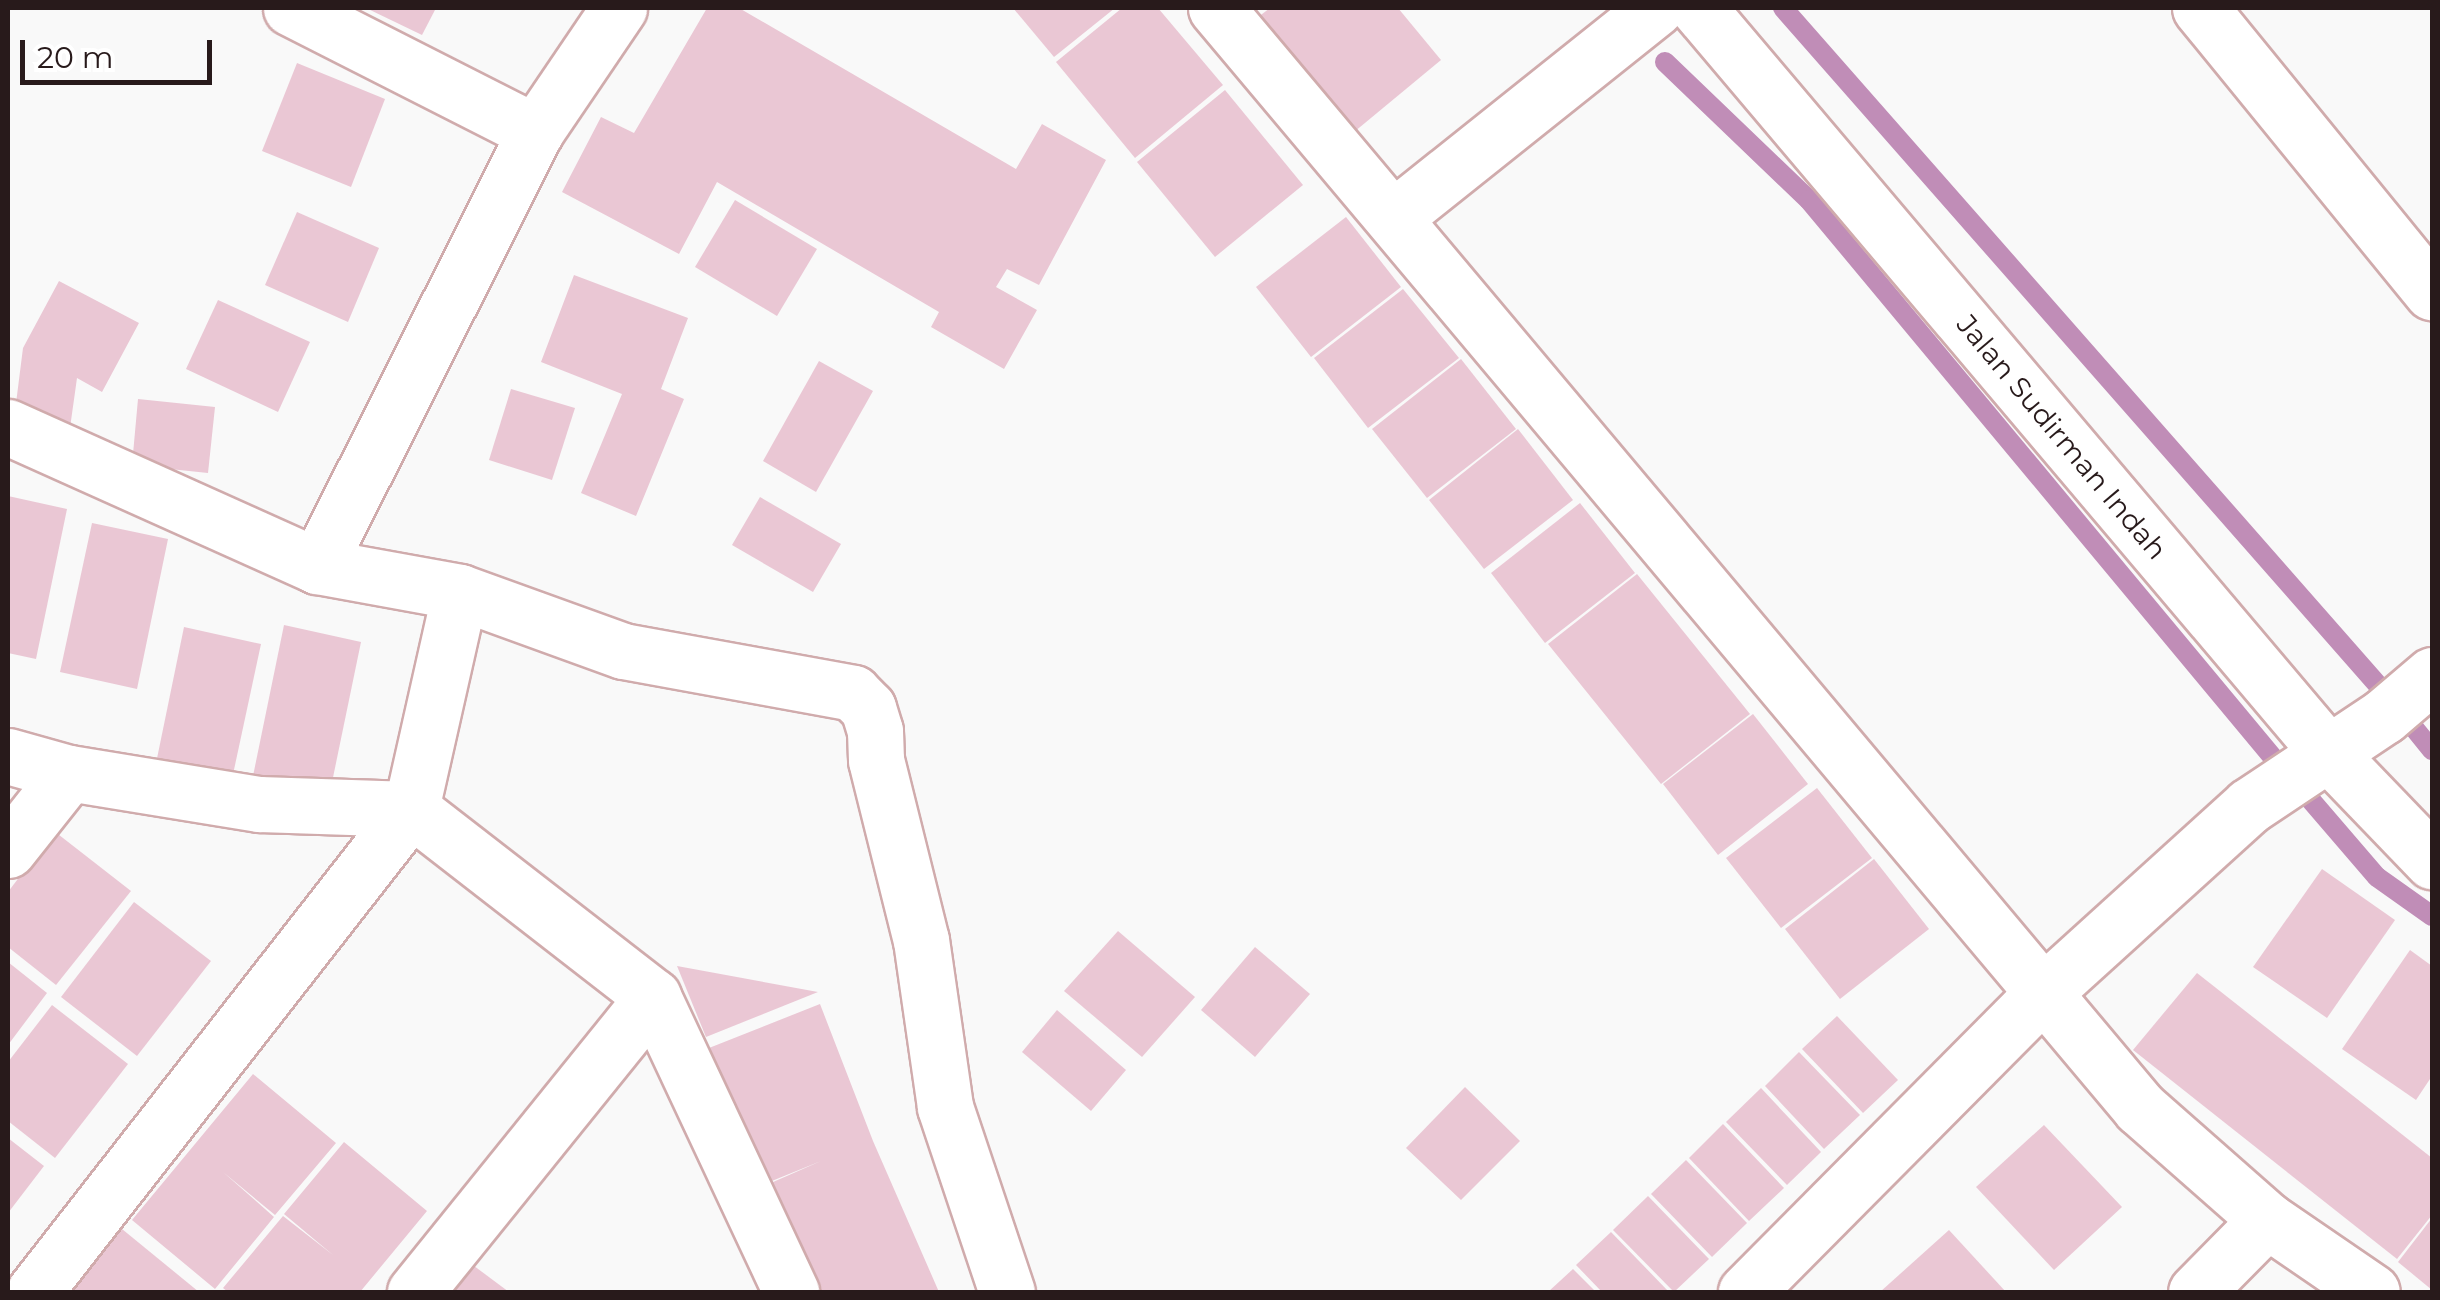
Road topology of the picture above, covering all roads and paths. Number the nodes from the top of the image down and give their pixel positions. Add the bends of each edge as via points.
1 (292, 8) edge
2 (619, 8) edge
3 (1216, 8) edge
4 (1656, 8) edge
5 (1698, 8) edge
6 (2206, 10) edge
7 (535, 132) junction
8 (1394, 216) junction
9 (2432, 292) edge
10 (8, 428) edge
11 (317, 566) junction
12 (460, 592) junction
13 (2432, 675) edge
14 (2329, 754) junction
15 (8, 756) edge
16 (69, 773) junction
17 (410, 810) junction
18 (8, 850) edge
19 (2432, 861) edge
20 (2044, 992) junction
21 (653, 997) junction
22 (2267, 1220) junction
23 (775, 1282) edge
24 (2359, 1290) edge
25 (34, 1292) edge
26 (415, 1292) edge
27 (1006, 1292) edge
28 (1746, 1292) edge
29 (2196, 1292) edge

1 - 7 street
2 - 7 street
3 - 8 street
4 - 8 street
5 - 14 street, Jalan Sudirman Indah
6 - 9 street
7 - 11 street
8 - 20 street
10 - 11 street
11 - 12 street
12 - 17 street
12 - 27 street via 623,650 818,684 853,693 868,708 921,940 945,1107
13 - 14 street
14 - 19 street, Jalan Sudirman Indah
14 - 20 street via 2249,806
15 - 16 street
16 - 17 street via 259,804
16 - 18 street
17 - 21 street
17 - 25 street
20 - 22 street via 2140,1108
20 - 28 street
21 - 23 street
21 - 26 street
22 - 24 street
22 - 29 street

